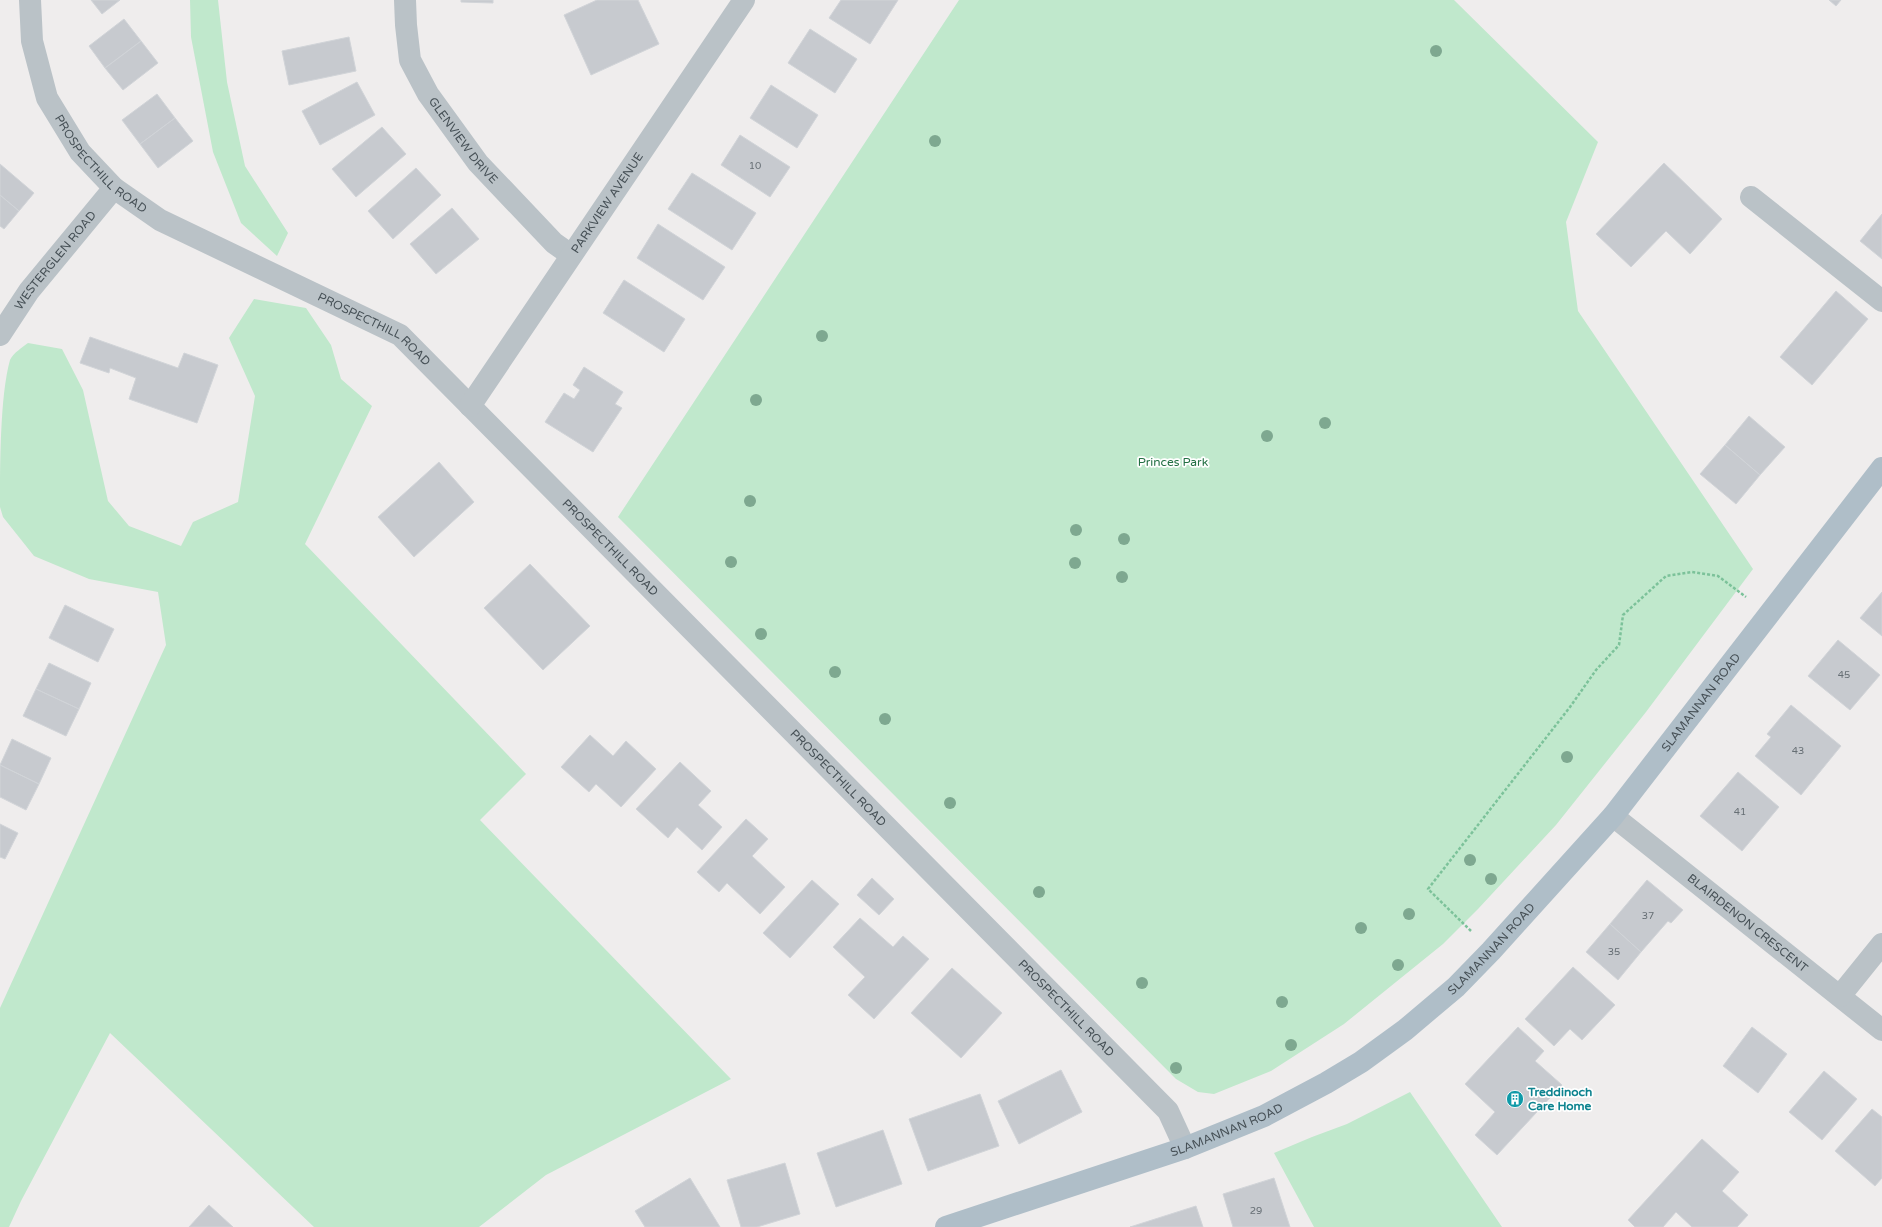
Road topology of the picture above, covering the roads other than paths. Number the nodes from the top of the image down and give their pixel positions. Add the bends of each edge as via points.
1 (30, 0) edge
2 (405, 0) edge
3 (744, 0) edge
4 (114, 188) junction
5 (1751, 197) dead end
6 (571, 255) junction
7 (1882, 301) edge
8 (0, 335) edge
9 (470, 406) junction
10 (1882, 468) edge
11 (1613, 816) junction
12 (1882, 944) edge
13 (1840, 996) junction
14 (1882, 1030) edge
15 (1184, 1148) junction
16 (946, 1227) edge

1 - 4 street, PROSPECTHILL ROAD via 32,41 47,98 80,152
2 - 6 street, GLENVIEW DRIVE via 410,60 428,94 478,163 554,243
3 - 6 street, PARKVIEW AVENUE
4 - 8 street, WESTERGLEN ROAD via 29,291
4 - 9 street, PROSPECTHILL ROAD via 160,220 400,335
5 - 7 street
6 - 9 street, PARKVIEW AVENUE
9 - 15 street, PROSPECTHILL ROAD via 1168,1111
10 - 11 main road, SLAMANNAN ROAD
11 - 13 street, BLAIRDENON CRESCENT
11 - 15 main road, SLAMANNAN ROAD via 1491,951 1430,1009 1361,1062 1326,1083 1271,1113
12 - 13 street
13 - 14 street, BLAIRDENON CRESCENT
15 - 16 main road, SLAMANNAN ROAD

